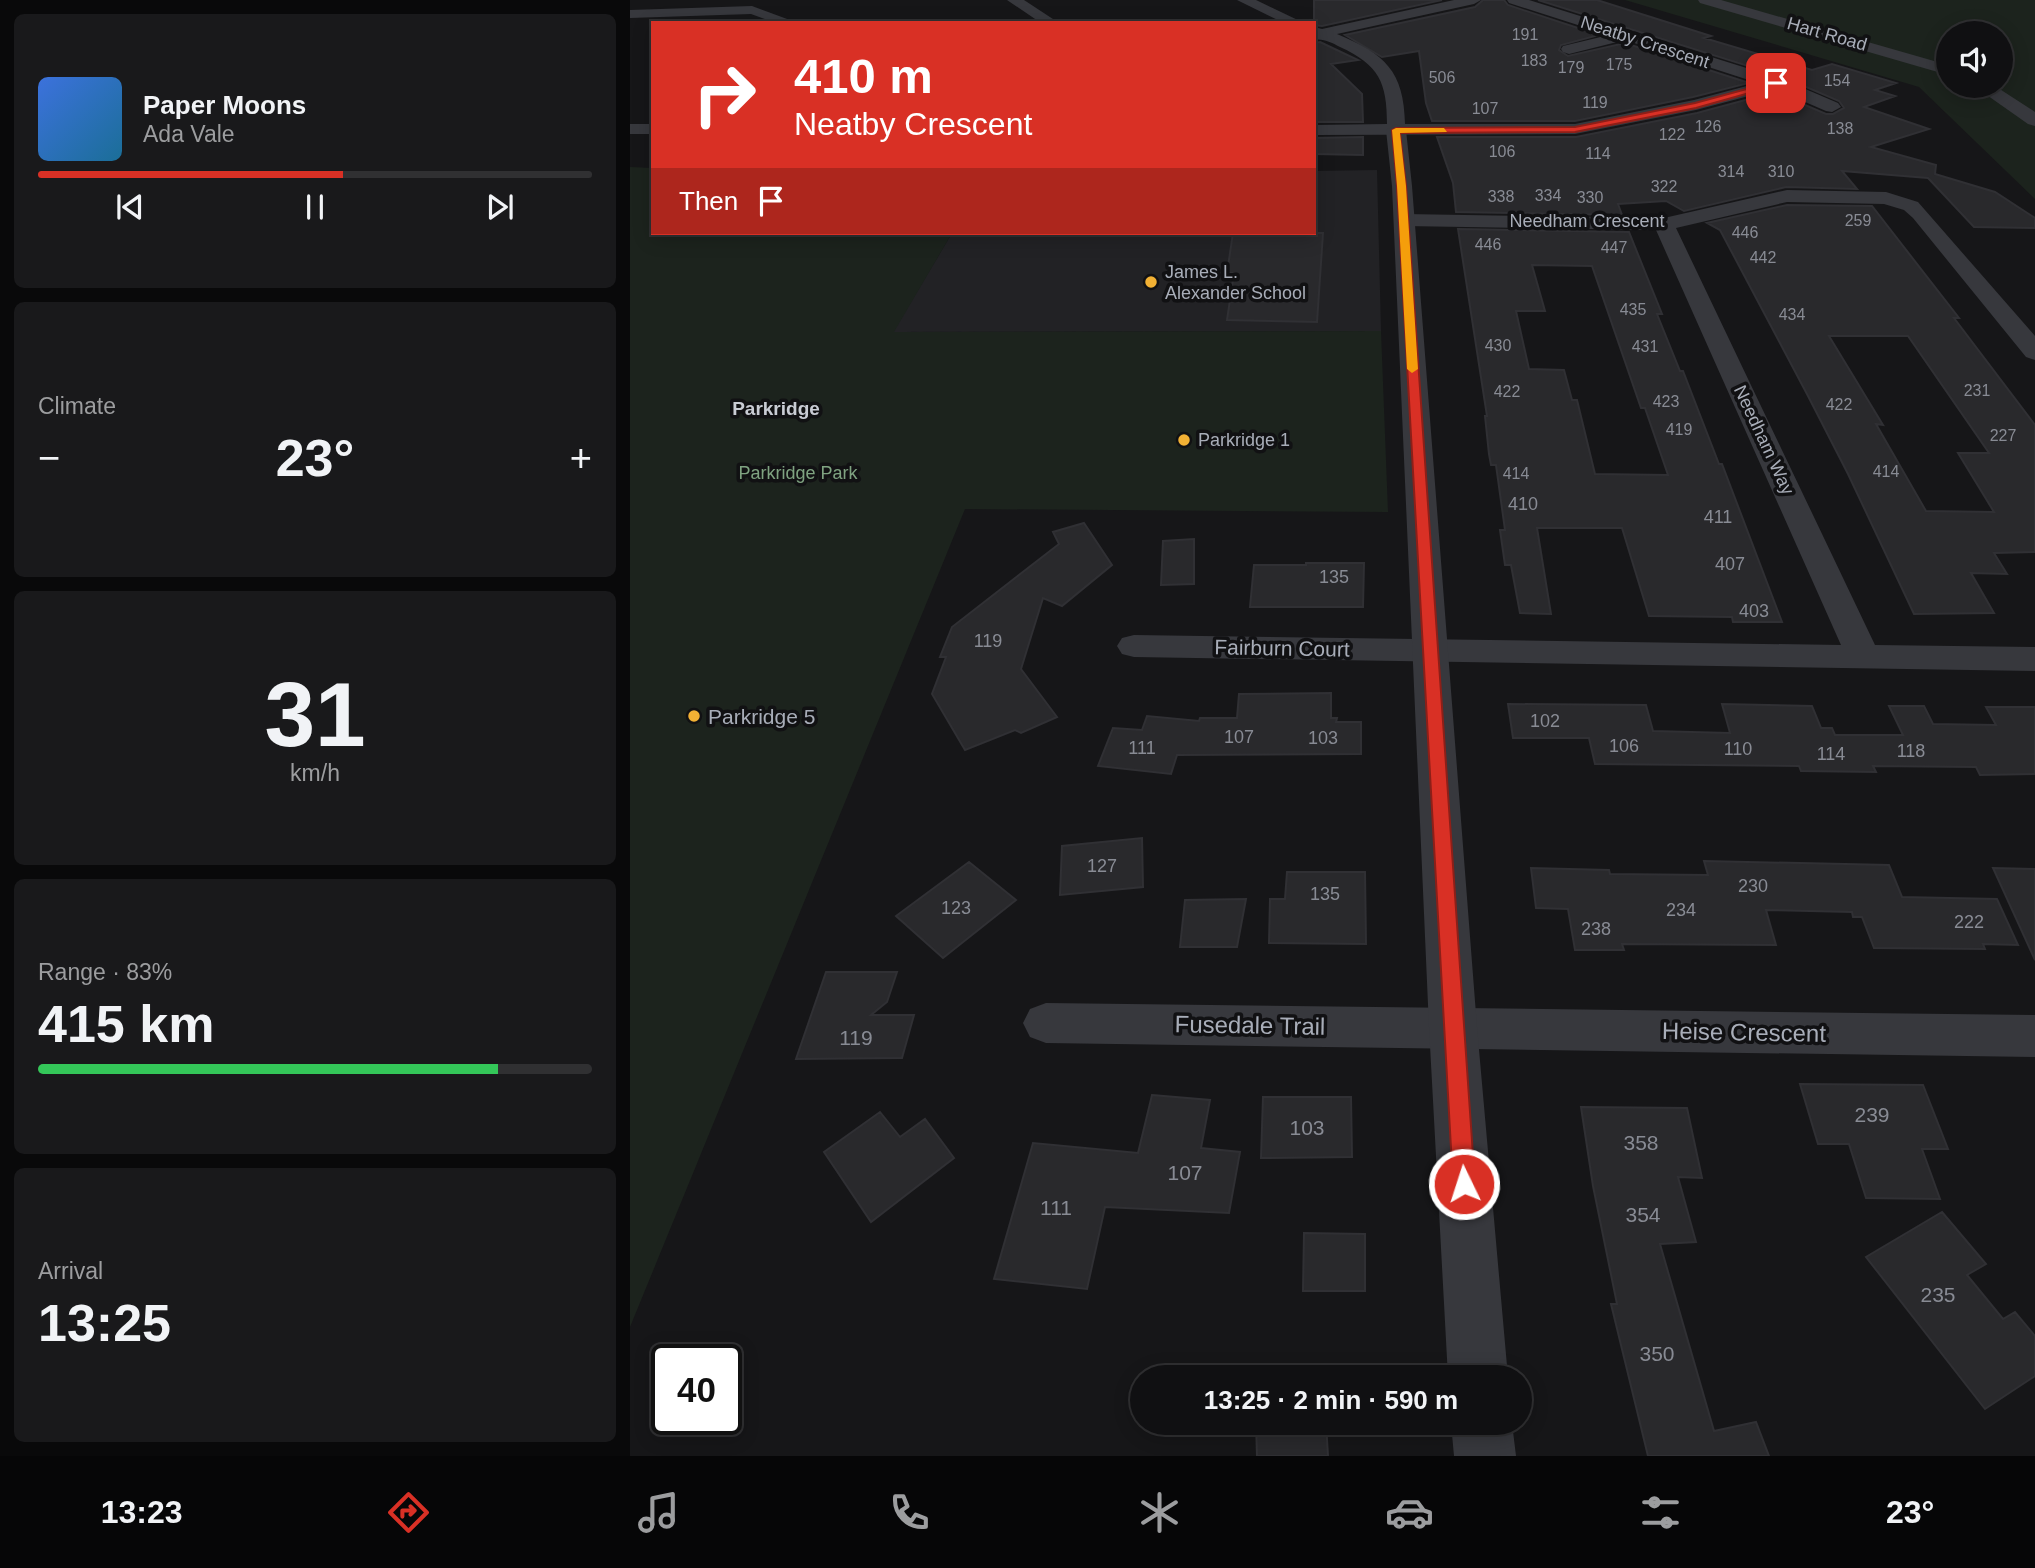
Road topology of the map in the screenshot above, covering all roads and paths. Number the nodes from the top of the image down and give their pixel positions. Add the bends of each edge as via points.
1 (1014, 0) edge
2 (1244, 0) edge
3 (1474, 0) edge
4 (1514, 0) edge
5 (1705, 0) edge
6 (630, 14) edge
7 (785, 21) edge
8 (1049, 21) edge
9 (1292, 21) edge
10 (1317, 33) edge
11 (1625, 36) junction
12 (1569, 49) dead end
13 (1936, 67) edge
14 (1776, 83) junction
15 (2001, 98) edge
16 (1832, 107) dead end
17 (2035, 120) edge
18 (630, 129) edge
19 (651, 129) edge
20 (1316, 130) edge
21 (1396, 130) junction
22 (1404, 220) junction
23 (1664, 224) junction
24 (2035, 352) edge
25 (1134, 646) dead end
26 (1430, 650) junction
27 (1863, 656) junction
28 (2035, 659) edge
29 (1046, 1023) dead end
30 (1453, 1027) junction
31 (2035, 1036) edge
32 (1477, 1365) edge
33 (1483, 1435) edge
34 (1485, 1456) edge

1 - 8 street
2 - 9 street
3 - 10 street
4 - 11 street, Neatby Crescent
5 - 13 street, Hart Road
6 - 7 street via 752,10
10 - 21 street via 1364,54 1390,78
11 - 12 street
11 - 14 street, Neatby Crescent
14 - 16 street, Neatby Crescent
14 - 21 street, Neatby Crescent via 1696,106 1575,130
15 - 17 street
18 - 19 street
20 - 21 street, Neatby Crescent
21 - 22 street
22 - 23 street, Needham Crescent
22 - 26 street
23 - 24 street, Needham Crescent via 1772,198 1865,196 1898,201 1920,214
23 - 27 street, Needham Way
25 - 26 street, Fairburn Court
26 - 27 street
26 - 30 street
27 - 28 street
29 - 30 street, Fusedale Trail
30 - 31 street, Heise Crescent
30 - 32 street
33 - 34 street

